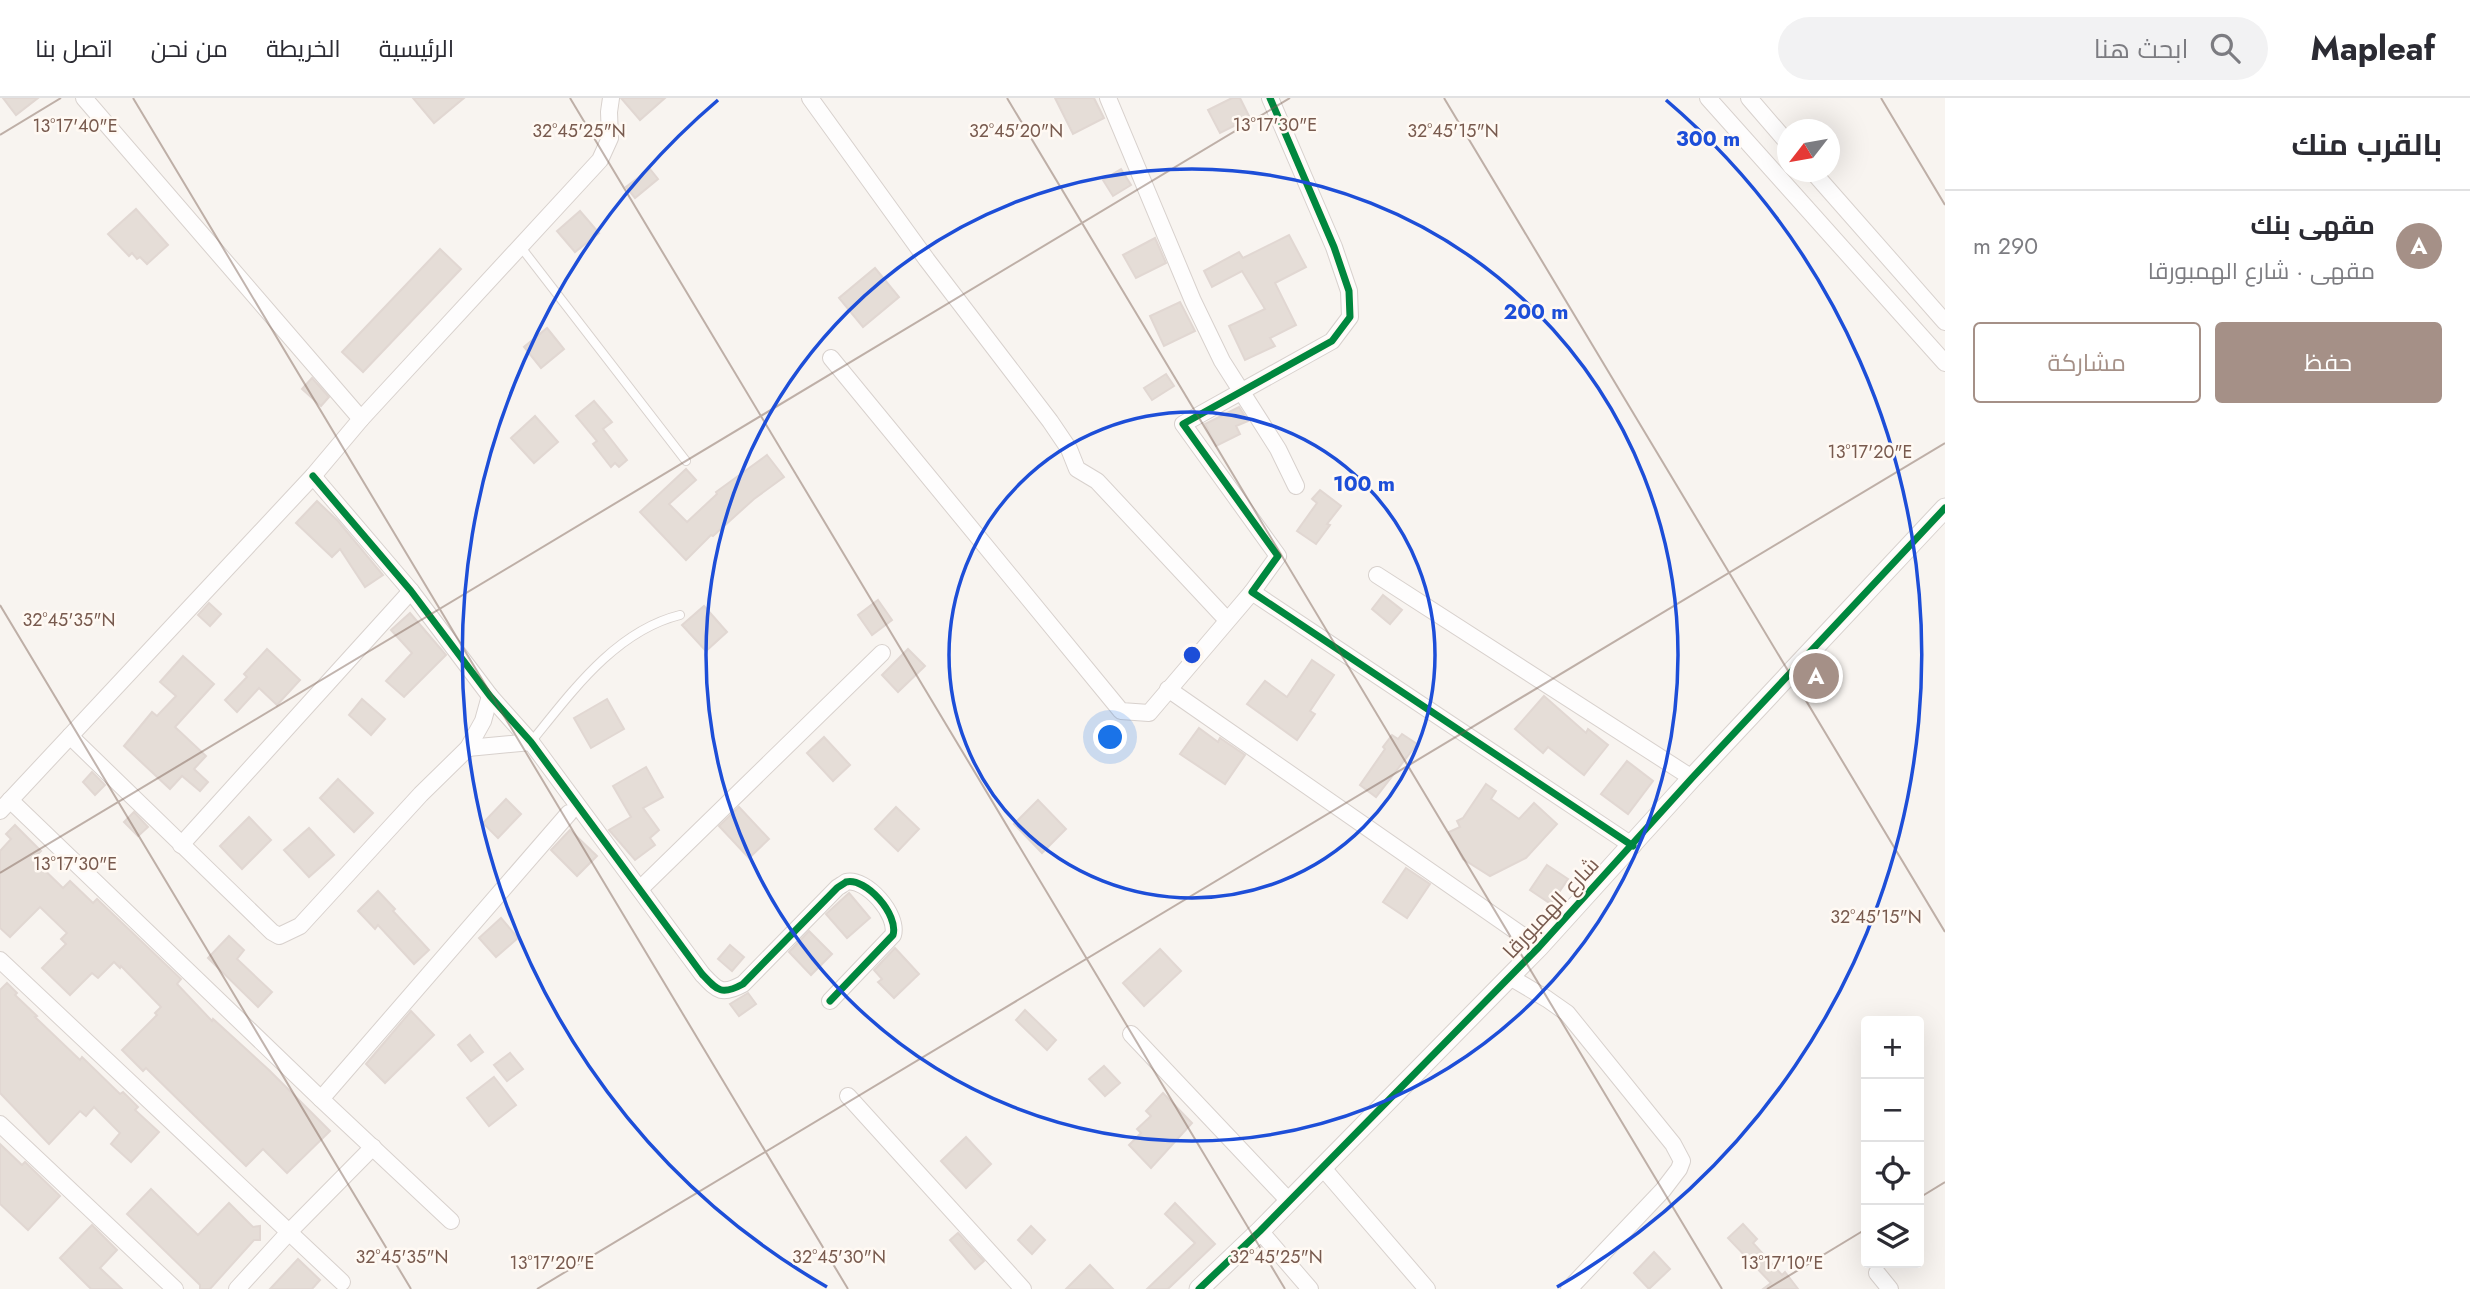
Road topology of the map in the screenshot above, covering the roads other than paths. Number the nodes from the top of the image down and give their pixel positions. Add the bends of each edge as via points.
1 (84, 98) edge
2 (611, 98) edge
3 (810, 98) edge
4 (1108, 98) edge
5 (1270, 98) edge
6 (1708, 98) edge
7 (1749, 98) edge
8 (1777, 130) edge
9 (1822, 182) edge
10 (520, 246) junction
11 (1945, 322) edge
12 (831, 358) dead end
13 (1945, 363) edge
14 (1240, 392) junction
15 (361, 419) junction
16 (686, 461) dead end
17 (313, 476) junction
18 (1296, 486) dead end
19 (1945, 508) edge
20 (1377, 575) dead end
21 (411, 591) junction
22 (1252, 592) junction
23 (680, 615) dead end
24 (1227, 620) junction
25 (882, 653) dead end
26 (1168, 689) junction
27 (490, 696) junction
28 (70, 736) junction
29 (531, 742) junction
30 (468, 748) junction
31 (1692, 778) junction
32 (5, 805) edge
33 (569, 813) dead end
34 (181, 845) junction
35 (1633, 846) junction
36 (639, 889) junction
37 (1539, 947) junction
38 (0, 960) edge
39 (1510, 977) junction
40 (830, 1002) dead end
41 (1131, 1034) dead end
42 (848, 1096) dead end
43 (321, 1099) junction
44 (0, 1124) edge
45 (373, 1147) junction
46 (1322, 1167) junction
47 (1288, 1200) junction
48 (451, 1221) dead end
49 (290, 1231) junction
50 (1260, 1231) junction
51 (1877, 1272) dead end
52 (342, 1282) dead end
53 (175, 1289) edge
54 (237, 1289) edge
55 (1023, 1289) edge
56 (1199, 1289) edge
57 (1310, 1289) edge
58 (1427, 1289) edge
59 (1569, 1289) edge
60 (1890, 1289) edge

1 - 15 street
2 - 10 street via 610,138 600,160
3 - 24 street via 1050,421 1077,469 1097,481
4 - 14 street via 1193,301
5 - 14 street via 1334,247 1349,291 1350,317 1332,341
6 - 13 street
7 - 8 street
9 - 11 street
10 - 15 street
10 - 16 lane
12 - 26 street via 1121,712 1149,713
14 - 18 street
14 - 22 street via 1183,424 1278,556
15 - 17 street
17 - 21 street
17 - 28 street
19 - 31 street, شارع الهمبورقا
20 - 31 street
21 - 27 street
21 - 34 street
22 - 24 street
22 - 35 street
23 - 29 lane via 641,632 583,678
24 - 26 street
25 - 36 street
26 - 37 street
27 - 29 street
27 - 30 street
28 - 32 street
28 - 34 street
29 - 30 street
29 - 36 street
30 - 34 street via 289,933 279,936 272,932
31 - 35 street, شارع الهمبورقا
32 - 43 street
33 - 43 street
35 - 37 street, شارع الهمبورقا
36 - 40 street via 702,974 716,988 732,991 837,888 846,882 863,887 892,916 895,929
37 - 39 street, شارع الهمبورقا
38 - 49 street
39 - 46 street, شارع الهمبورقا
39 - 59 street via 1573,1020 1674,1144 1682,1161 1663,1190
41 - 47 street
42 - 55 street
43 - 45 street
44 - 53 street
45 - 48 street
45 - 49 street
46 - 47 street, شارع الهمبورقا
46 - 58 street
47 - 50 street, شارع الهمبورقا
49 - 52 street
49 - 54 street
50 - 56 street, شارع الهمبورقا
50 - 57 street
51 - 60 street

